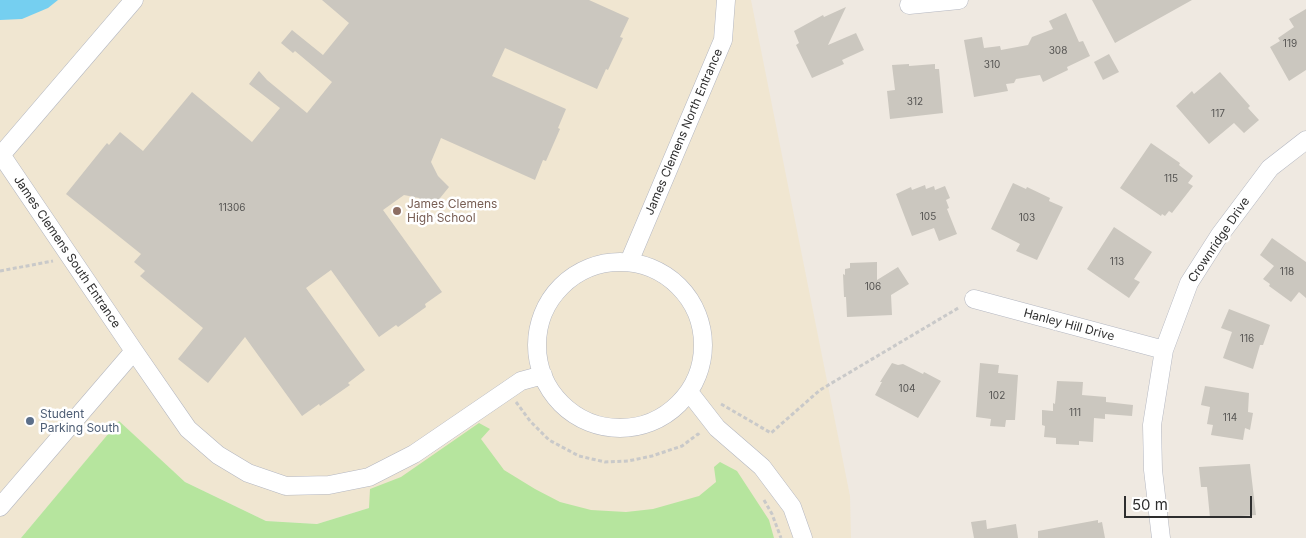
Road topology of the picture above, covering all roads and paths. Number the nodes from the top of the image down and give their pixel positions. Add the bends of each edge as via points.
1 (134, 0) edge
2 (726, 0) edge
3 (959, 0) edge
4 (909, 5) dead end
5 (1306, 140) edge
6 (1, 154) edge
7 (57, 259) dead end
8 (629, 262) junction
9 (0, 271) edge
10 (974, 299) joint
11 (1164, 350) junction
12 (134, 352) junction
13 (543, 375) junction
14 (689, 392) junction
15 (516, 402) dead end
16 (716, 410) dead end
17 (704, 439) dead end
18 (763, 499) dead end
19 (0, 507) edge
20 (781, 538) edge
21 (803, 538) edge
22 (1161, 538) edge

1 - 6 street
2 - 8 street, James Clemens North Entrance via 723,40
3 - 4 street
5 - 11 street, Crownridge Drive via 1270,168 1219,236 1189,283
6 - 12 street, James Clemens South Entrance
7 - 9 path
8 - 13 street via 601,264 575,275 554,294 541,319 537,348
8 - 14 street via 656,270 680,286 696,310 703,337 702,356
10 - 11 street, Hanley Hill Drive
10 - 16 path via 820,390 771,433 720,404
11 - 22 street, Crownridge Drive via 1152,425 1153,470
12 - 13 street, James Clemens South Entrance via 188,429 218,455 248,473 286,486 329,485 369,477 414,454 520,381
12 - 19 street
13 - 14 street via 556,397 575,415 598,425 624,428 649,423 671,411
14 - 21 street via 717,428 762,466 792,507
15 - 17 path via 549,440 578,456 604,462 628,462 652,456 682,446 698,434
18 - 20 path

